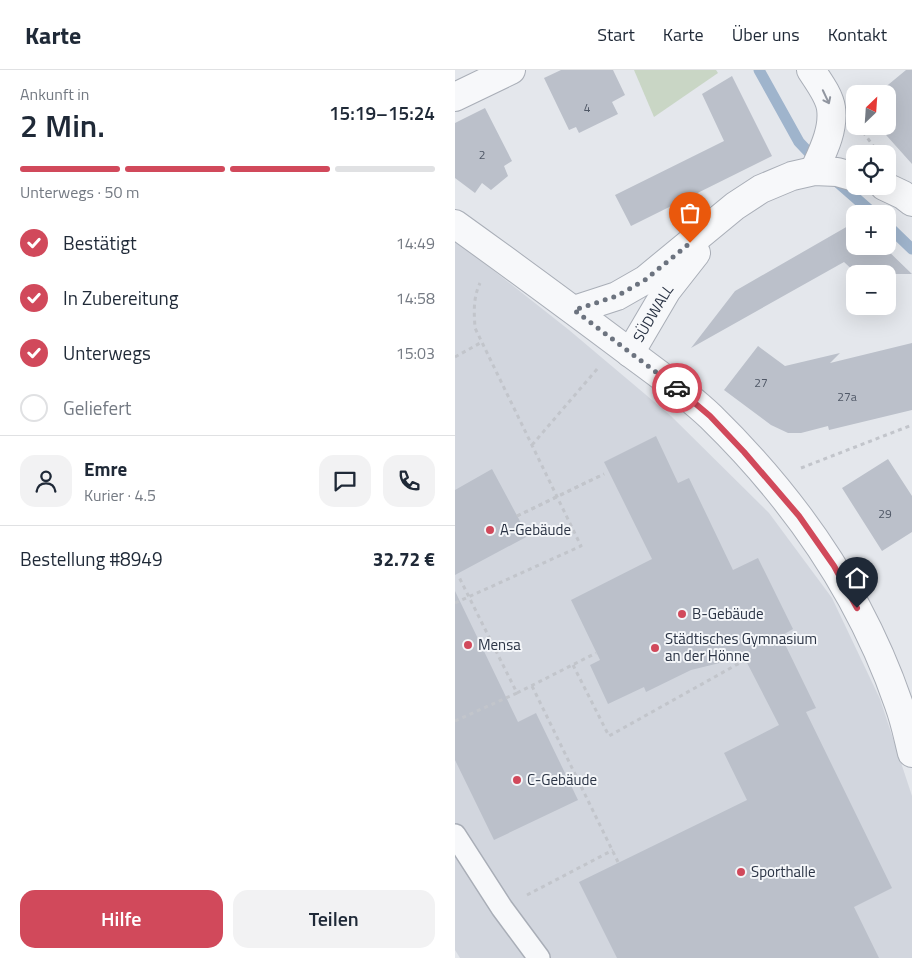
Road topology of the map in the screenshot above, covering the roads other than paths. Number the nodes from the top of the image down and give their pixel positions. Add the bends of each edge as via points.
1 (511, 70) edge
2 (811, 70) edge
3 (455, 97) edge
4 (803, 173) junction
5 (846, 174) edge
6 (896, 192) edge
7 (912, 202) edge
8 (735, 206) junction
9 (455, 224) edge
10 (574, 310) junction
11 (630, 353) junction
12 (912, 753) edge
13 (455, 835) edge
14 (539, 958) edge

1 - 3 street
2 -> 4 street via 831,107 831,126 826,145
4 - 5 street, SÜDWALL
4 - 8 street, SÜDWALL via 761,189
6 - 7 street
8 - 10 street, SÜDWALL via 645,280 617,296
8 - 11 street, SÜDWALL via 667,290
9 - 10 street
10 - 11 street
11 - 12 street via 710,416 799,516 834,566 864,622 899,706
13 - 14 lane

